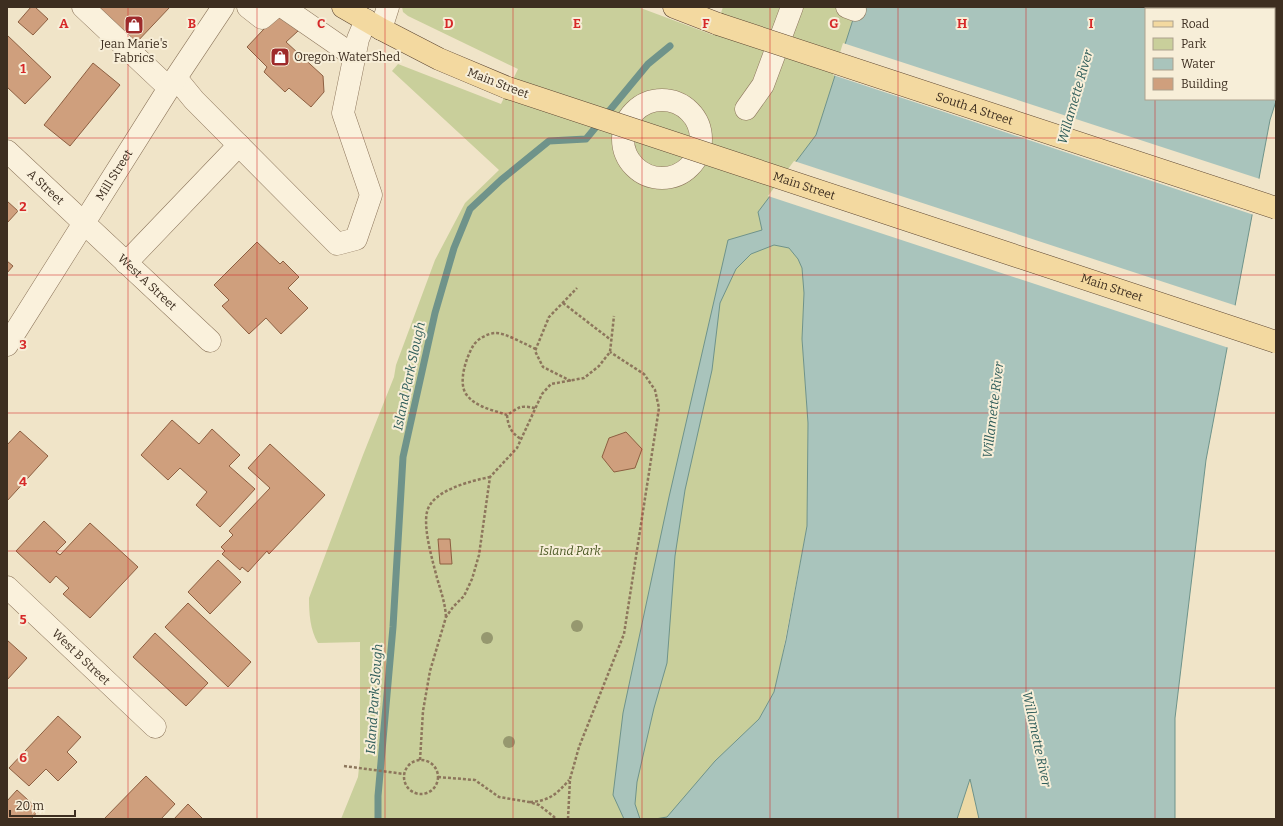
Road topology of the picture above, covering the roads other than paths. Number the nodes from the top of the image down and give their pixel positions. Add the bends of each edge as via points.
1 (83, 7) edge
2 (223, 7) edge
3 (248, 7) edge
4 (276, 7) edge
5 (283, 7) edge
6 (343, 7) edge
7 (388, 7) edge
8 (674, 7) edge
9 (792, 7) edge
10 (373, 25) junction
11 (354, 56) junction
12 (172, 83) junction
13 (746, 109) dead end
14 (239, 145) junction
15 (7, 151) edge
16 (1276, 208) edge
17 (84, 224) junction
18 (126, 263) junction
19 (210, 341) dead end
20 (1276, 342) edge
21 (7, 345) edge
22 (7, 587) edge
23 (156, 727) dead end

1 - 12 street
2 - 12 street, Mill Street
3 - 4 street via 262,18
5 - 11 street
6 - 10 main road, Main Street
7 - 10 street
8 - 16 main road, South A Street, bridge via 718,24
9 - 13 street via 764,85
10 - 11 street via 358,39
10 - 20 main road, Main Street, bridge via 439,59 508,88
11 - 14 street via 343,113 372,195 356,239 337,244
12 - 14 street via 194,100
12 - 17 street, Mill Street
14 - 18 street
15 - 17 street, A Street
17 - 18 street, West A Street
17 - 21 street, Mill Street
18 - 19 street, West A Street
22 - 23 street, West B Street

